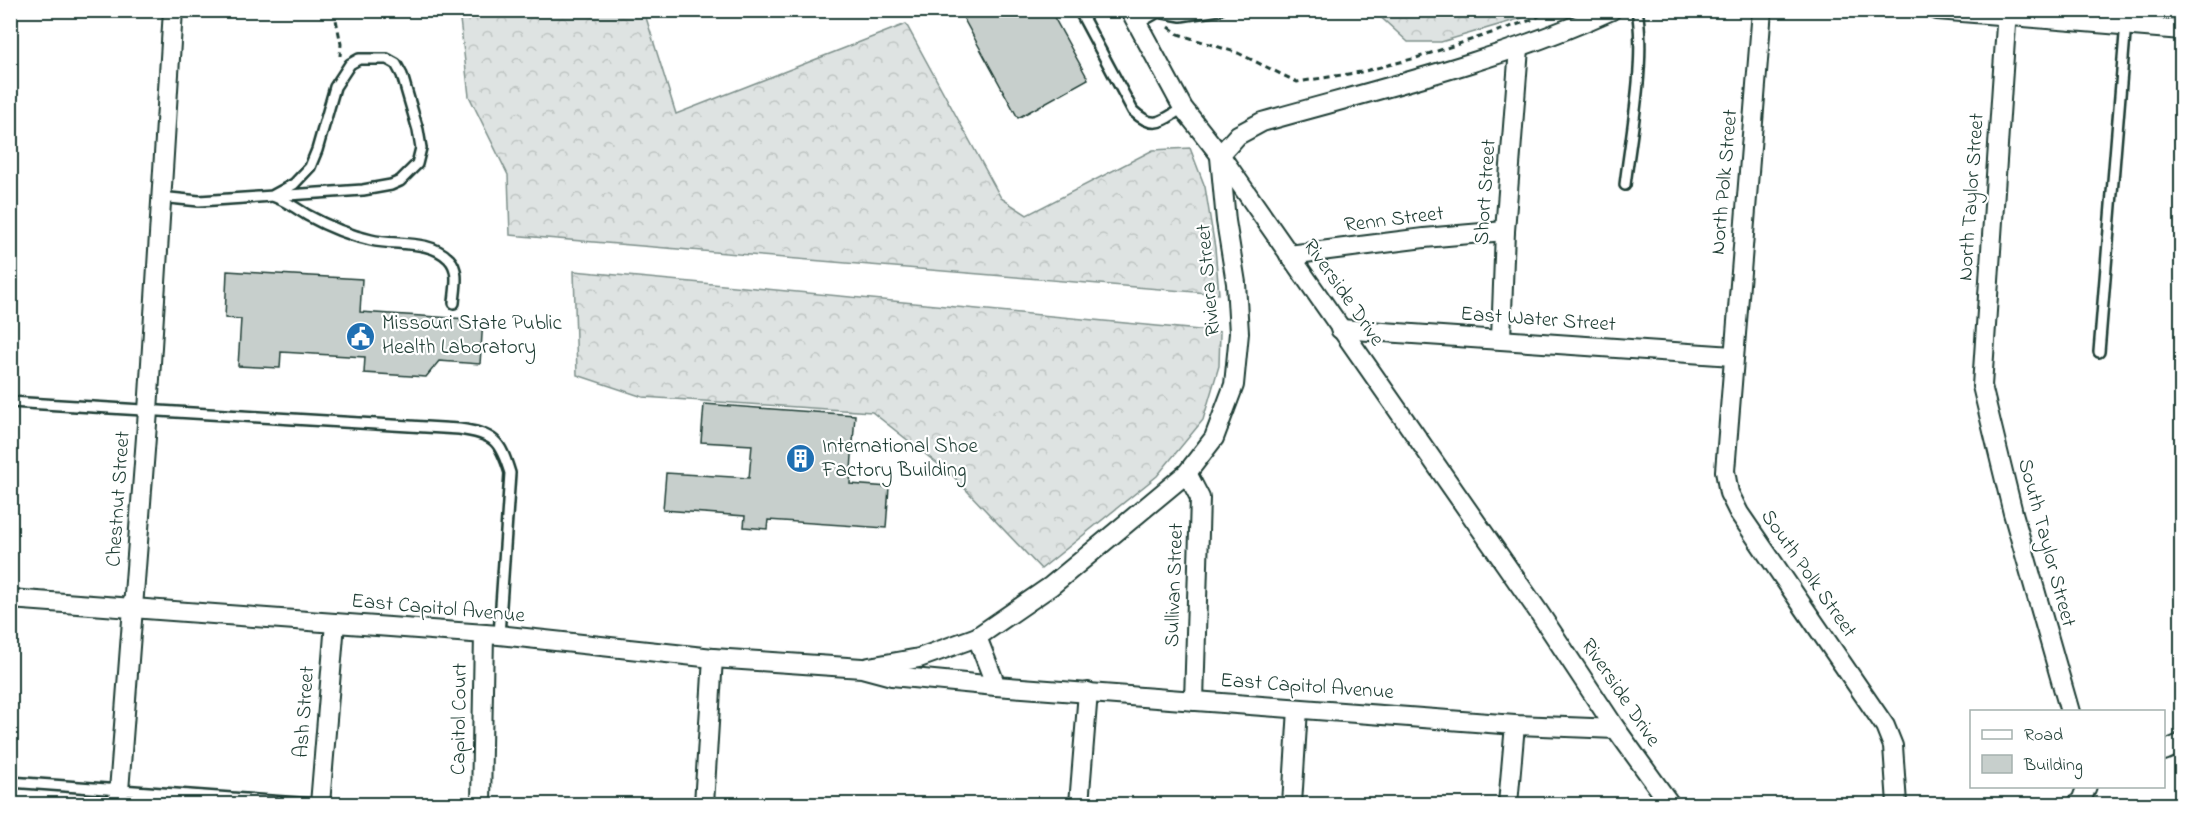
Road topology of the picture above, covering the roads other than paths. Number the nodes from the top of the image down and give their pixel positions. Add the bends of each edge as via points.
1 (173, 10) edge
2 (1079, 10) edge
3 (1219, 10) edge
4 (1612, 10) edge
5 (1637, 10) edge
6 (1762, 10) edge
7 (1937, 10) edge
8 (2007, 13) edge
9 (1133, 17) edge
10 (2126, 18) edge
11 (2181, 30) edge
12 (1519, 48) junction
13 (1183, 108) junction
14 (1220, 155) junction
15 (1625, 185) dead end
16 (272, 196) junction
17 (160, 197) junction
18 (1506, 231) junction
19 (1289, 255) junction
20 (454, 303) dead end
21 (1340, 329) junction
22 (1501, 339) junction
23 (2099, 352) dead end
24 (1733, 356) junction
25 (1982, 386) joint
26 (10, 402) edge
27 (148, 411) junction
28 (1187, 473) junction
29 (10, 599) edge
30 (133, 608) junction
31 (334, 623) junction
32 (492, 635) junction
33 (977, 637) junction
34 (713, 658) junction
35 (862, 669) junction
36 (996, 686) junction
37 (1088, 692) junction
38 (1194, 701) junction
39 (1298, 709) junction
40 (2070, 710) edge
41 (1515, 725) junction
42 (1616, 729) junction
43 (2181, 742) edge
44 (2165, 750) edge
45 (10, 782) edge
46 (2086, 788) edge
47 (118, 797) edge
48 (313, 804) edge
49 (320, 804) edge
50 (481, 804) edge
51 (704, 804) edge
52 (1079, 804) edge
53 (1292, 804) edge
54 (1508, 804) edge
55 (1670, 804) edge
56 (1897, 804) edge
57 (2077, 804) edge

1 - 17 street, Chestnut Street
2 - 13 lane via 1133,111 1144,122 1157,123
3 - 9 lane
4 - 12 street
5 - 15 lane via 1638,79
6 - 24 street, North Polk Street
7 - 8 street
8 - 10 street
8 - 25 street, North Taylor Street
9 - 13 street
10 - 11 street
10 - 23 lane
12 - 14 street via 1262,122 1238,135
12 - 18 street, Short Street
13 - 14 street
14 - 19 street, Riverside Drive
14 - 28 street, Riviera Street via 1236,283 1239,333 1234,386 1214,438
16 - 16 lane via 363,190 391,185 407,176 420,157 420,139 396,64 387,59 354,60 346,68 335,87 310,167 294,184
16 - 17 lane via 199,201
16 - 20 lane via 344,233 442,251 452,261 456,277
17 - 27 street, Chestnut Street
18 - 19 street, Renn Street
18 - 22 street, Short Street
19 - 21 street, Riverside Drive
21 - 22 street, East Water Street
21 - 42 street, Riverside Drive via 1538,610
22 - 24 street, East Water Street
24 - 56 street, South Polk Street via 1725,471 1729,494 1885,726 1893,746
25 - 40 street, South Taylor Street via 2013,513
26 - 27 lane
27 - 30 street, Chestnut Street
27 - 32 lane via 459,429 494,438 510,473
28 - 33 street, Riviera Street via 1051,586
28 - 38 street, Sullivan Street via 1200,498
29 - 30 street, East Capitol Avenue
30 - 31 street, East Capitol Avenue
30 - 47 street, Chestnut Street
31 - 32 street, East Capitol Avenue
31 - 49 street, Ash Street
32 - 34 street, East Capitol Avenue
32 - 50 street, Capitol Court
33 - 35 street, East Capitol Avenue via 919,658
33 - 36 street
34 - 35 street, East Capitol Avenue
34 - 51 street
35 - 36 street, East Capitol Avenue via 892,676
36 - 37 street, East Capitol Avenue
37 - 38 street, East Capitol Avenue
37 - 52 street
38 - 39 street, East Capitol Avenue
39 - 41 street, East Capitol Avenue
39 - 53 street
41 - 42 street, East Capitol Avenue
41 - 54 street
42 - 55 street, Riverside Drive
43 - 44 street
45 - 47 lane
46 - 57 street
47 - 48 lane

